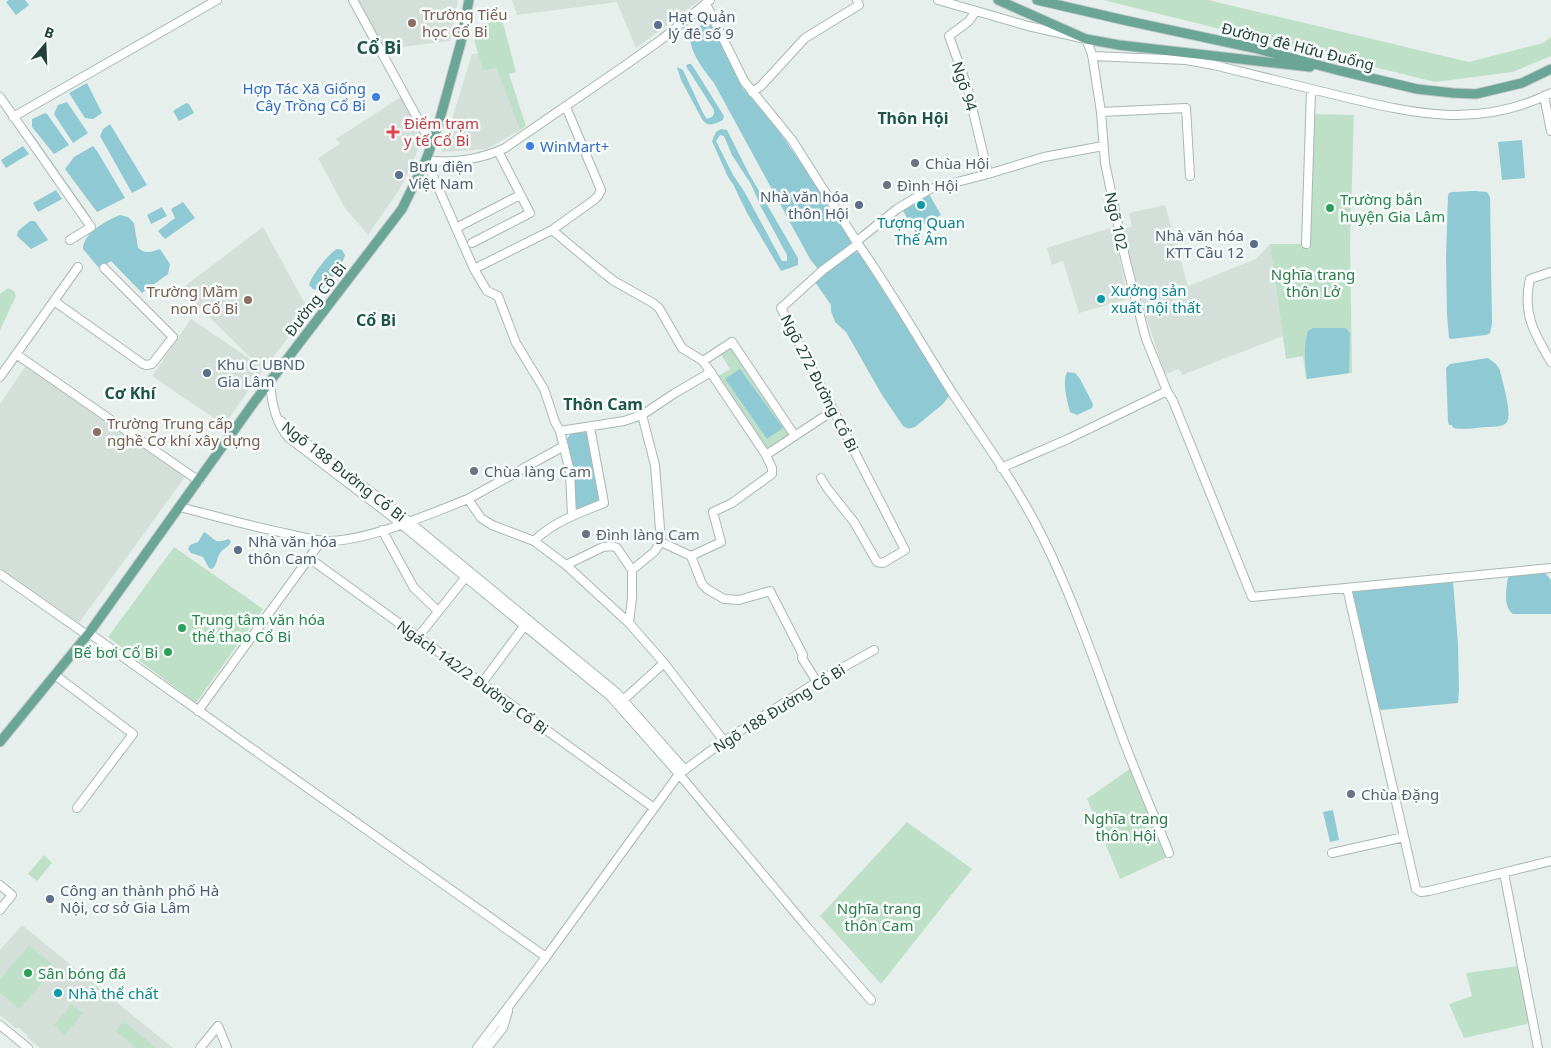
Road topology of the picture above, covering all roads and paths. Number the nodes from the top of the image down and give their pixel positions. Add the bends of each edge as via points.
1 (217, 0) edge
2 (353, 0) edge
3 (469, 0) edge
4 (857, 0) edge
5 (938, 0) edge
6 (998, 0) edge
7 (1037, 0) edge
8 (708, 2) edge
9 (976, 11) junction
10 (1086, 39) junction
11 (1092, 56) junction
12 (1551, 69) edge
13 (1337, 70) junction
14 (1311, 90) junction
15 (752, 92) junction
16 (1548, 95) edge
17 (0, 97) edge
18 (566, 107) junction
19 (1101, 112) junction
20 (17, 115) junction
21 (1551, 131) edge
22 (432, 145) junction
23 (1103, 146) junction
24 (498, 151) junction
25 (426, 160) junction
26 (988, 174) junction
27 (1190, 176) dead end
28 (520, 195) junction
29 (456, 228) junction
30 (552, 230) junction
31 (70, 240) dead end
32 (858, 242) junction
33 (472, 243) dead end
34 (1306, 244) dead end
35 (78, 267) dead end
36 (104, 268) dead end
37 (474, 268) junction
38 (1551, 272) edge
39 (54, 301) junction
40 (16, 354) junction
41 (704, 361) junction
42 (1551, 362) edge
43 (712, 372) junction
44 (0, 377) edge
45 (270, 380) junction
46 (1168, 394) junction
47 (834, 410) junction
48 (642, 415) junction
49 (590, 427) junction
50 (560, 431) junction
51 (795, 436) junction
52 (564, 446) junction
53 (766, 455) junction
54 (1001, 468) junction
55 (821, 478) dead end
56 (199, 481) junction
57 (468, 498) junction
58 (180, 507) junction
59 (572, 516) junction
60 (404, 522) junction
61 (382, 530) junction
62 (321, 541) junction
63 (534, 541) junction
64 (661, 542) junction
65 (691, 556) junction
66 (308, 558) junction
67 (566, 565) junction
68 (1551, 568) edge
69 (632, 570) junction
70 (0, 574) edge
71 (468, 574) junction
72 (1347, 588) junction
73 (438, 611) junction
74 (528, 623) junction
75 (629, 624) junction
76 (88, 634) junction
77 (418, 637) junction
78 (874, 650) dead end
79 (664, 663) junction
80 (55, 675) junction
81 (817, 682) junction
82 (482, 683) junction
83 (621, 702) junction
84 (198, 711) junction
85 (0, 742) edge
86 (724, 742) junction
87 (682, 772) junction
88 (77, 808) dead end
89 (654, 808) junction
90 (1404, 837) junction
91 (1169, 854) dead end
92 (1332, 854) dead end
93 (1551, 861) edge
94 (1504, 872) junction
95 (0, 885) edge
96 (0, 910) edge
97 (546, 957) junction
98 (872, 1000) dead end
99 (512, 1002) junction
100 (0, 1025) edge
101 (28, 1048) edge
102 (200, 1048) edge
103 (227, 1048) edge
104 (477, 1048) edge
105 (487, 1048) edge
106 (1538, 1048) edge

1 - 20 street
2 - 22 street
3 - 22 main road, Đường Cổ Bi via 461,42
4 - 15 street via 859,5 805,38 762,86
5 - 9 street
6 - 10 main road
7 - 13 main road, Đường đê Hữu Đuống via 1254,48
8 - 15 street via 738,72
8 - 18 street
9 - 10 street
9 - 26 street, Ngõ 94 via 969,21 949,36 967,86
10 - 11 street, Ngõ 102
10 - 13 main road
11 - 14 street via 1186,60
11 - 19 street, Ngõ 102
12 - 13 main road, Đường đê Hữu Đuống via 1522,83 1476,94 1416,89
14 - 16 street via 1391,108 1455,116 1502,111
14 - 34 street
15 - 32 street via 792,140
16 - 21 street
17 - 20 street
18 - 24 street
18 - 30 street via 601,190 594,200
19 - 23 street, Ngõ 102
19 - 27 street via 1186,108
20 - 31 street via 91,227
22 - 25 main road, Đường Cổ Bi
23 - 26 street via 1044,157
23 - 46 street, Ngõ 102 via 1133,291 1146,339
24 - 25 street via 455,161
24 - 28 street
25 - 29 street
25 - 45 main road, Đường Cổ Bi via 398,215
26 - 32 street via 930,188 897,209
28 - 29 street
28 - 33 street via 530,214
29 - 37 street
30 - 37 street
30 - 41 street via 614,281 659,308 682,348
32 - 47 street, Ngõ 272 Đường Cổ Bi via 781,308
32 - 54 street
35 - 39 street
36 - 39 street via 173,337 152,364 143,364
37 - 50 street via 487,291 498,296 516,343 542,384
38 - 42 street via 1530,278 1527,300 1531,324
39 - 40 street
40 - 44 street
40 - 56 street
41 - 43 street
41 - 51 street via 732,342
43 - 48 street
43 - 53 street
45 - 56 main road, Đường Cổ Bi
45 - 60 street, Ngõ 188 Đường Cổ Bi via 277,417 289,438
46 - 54 street
46 - 72 street, Ngõ 102 via 1252,597
47 - 51 street
47 - 55 street, Ngõ 272 Đường Cổ Bi via 905,550 881,564 876,560 854,522
48 - 49 street
48 - 64 street via 655,466
49 - 50 street
49 - 59 street via 604,503
50 - 52 street
51 - 53 street
52 - 57 street
52 - 59 street via 570,472
53 - 65 street via 772,474 732,503 713,512 721,542
54 - 91 street via 1043,537 1074,606
56 - 58 main road, Đường Cổ Bi
57 - 60 street
57 - 63 street via 481,518 492,526
58 - 62 street
58 - 76 main road, Đường Cổ Bi
59 - 63 street via 549,528
60 - 61 street
60 - 71 street, Ngõ 188 Đường Cổ Bi
61 - 62 street
61 - 73 street via 412,585
62 - 66 street
63 - 67 street
64 - 65 street
64 - 69 street
65 - 81 street via 702,584 724,599 739,600 770,591
66 - 77 street, Ngách 142/2 Đường Cổ Bi
66 - 84 street
67 - 69 street via 603,547 612,546 617,548
67 - 75 street
68 - 72 street
69 - 75 street
70 - 76 street
71 - 73 street
71 - 74 street, Ngõ 188 Đường Cổ Bi
72 - 90 street
73 - 77 street
74 - 82 street
74 - 83 street, Ngõ 188 Đường Cổ Bi via 579,660
75 - 79 street
76 - 80 main road, Đường Cổ Bi
76 - 84 street
77 - 82 street, Ngách 142/2 Đường Cổ Bi
78 - 81 street, Ngõ 188 Đường Cổ Bi
79 - 83 street
79 - 86 street
80 - 85 main road, Đường Cổ Bi
80 - 88 street via 133,734
81 - 86 street, Ngõ 188 Đường Cổ Bi
82 - 89 street, Ngách 142/2 Đường Cổ Bi
83 - 87 street, Ngõ 188 Đường Cổ Bi
84 - 97 street
86 - 87 street, Ngõ 188 Đường Cổ Bi
87 - 89 street
87 - 98 street via 806,926
89 - 97 street
90 - 92 street
90 - 94 street via 1416,889 1421,892
93 - 94 street
94 - 106 street
95 - 96 street via 12,895
97 - 99 street
99 - 104 street
99 - 105 street via 503,1028
100 - 101 street
102 - 103 street via 218,1026

